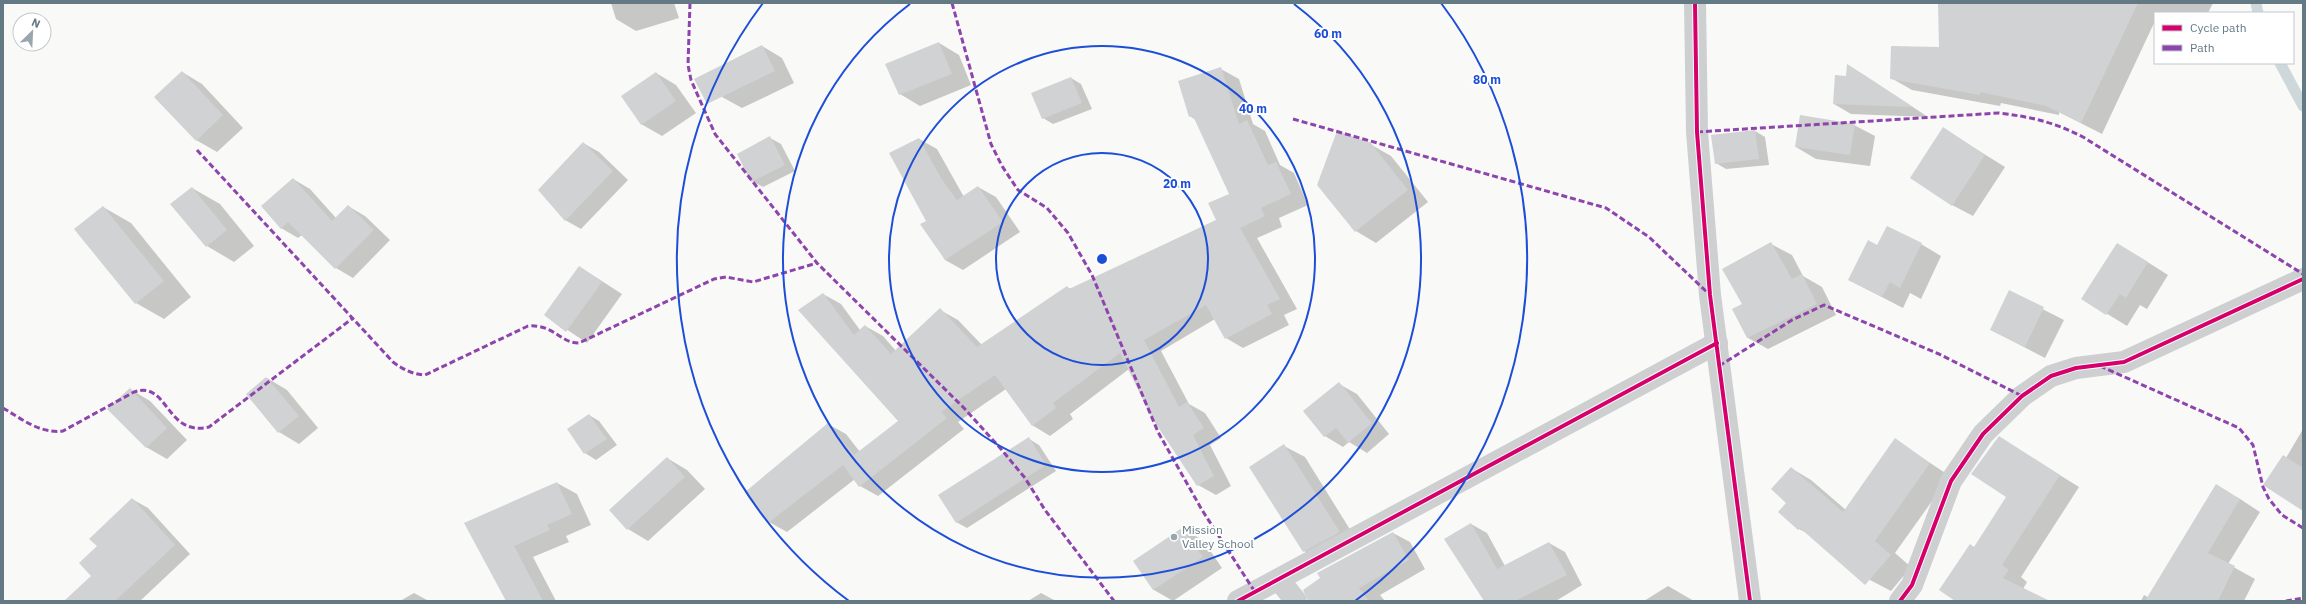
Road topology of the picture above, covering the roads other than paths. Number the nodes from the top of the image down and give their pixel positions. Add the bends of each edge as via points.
1 (1695, 3) edge
2 (2303, 279) edge
3 (1717, 344) junction
4 (1279, 580) junction
5 (1238, 601) edge
6 (1296, 601) edge
7 (1750, 601) edge
8 (1900, 601) edge

1 - 3 street via 1697,132 1710,295
2 - 8 street via 2124,362 2076,368 2050,376 2022,396 1983,434 1951,481 1912,585
3 - 4 street
3 - 7 street
4 - 5 street
4 - 6 street

